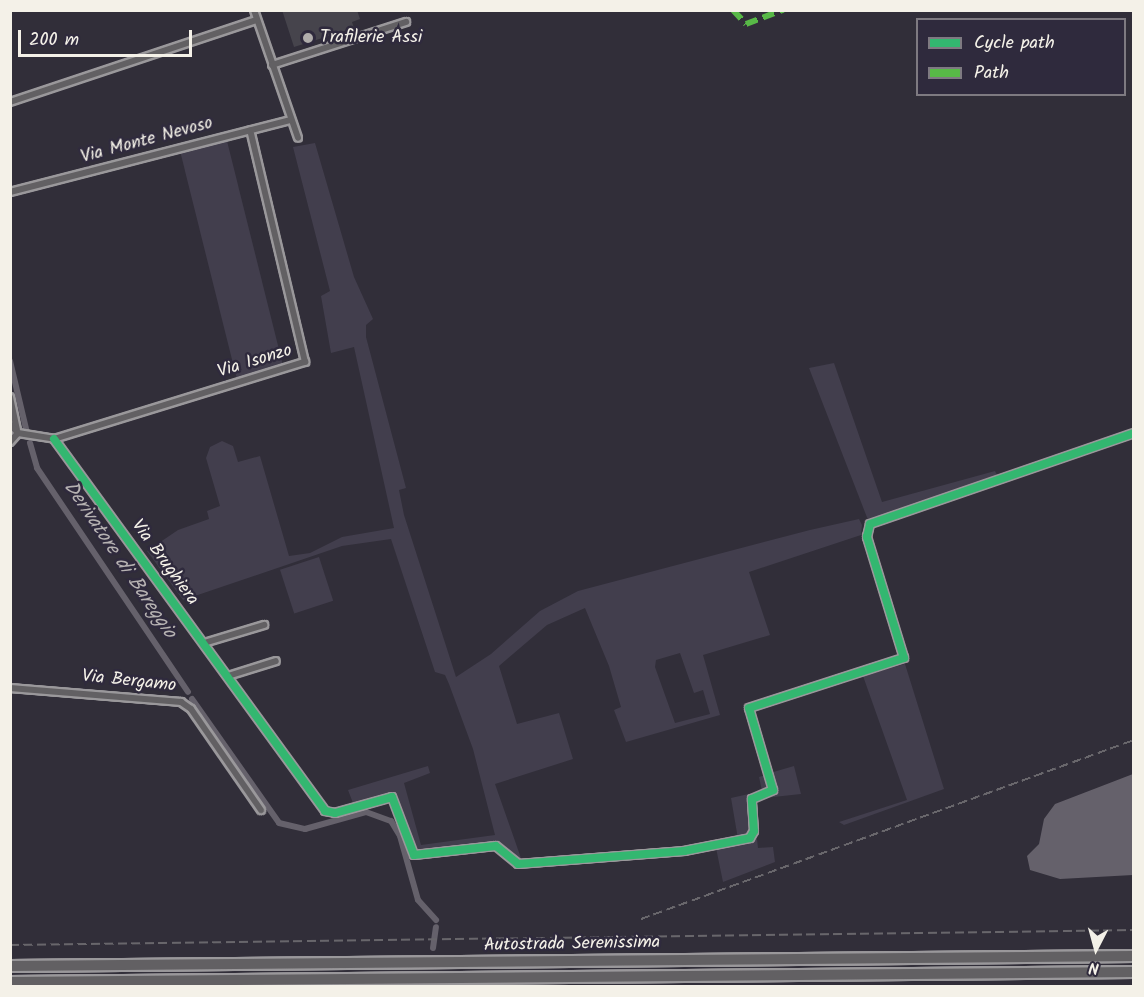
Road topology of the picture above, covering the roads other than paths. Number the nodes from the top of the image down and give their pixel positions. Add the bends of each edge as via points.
1 (254, 10) edge
2 (257, 20) junction
3 (405, 22) dead end
4 (272, 65) junction
5 (10, 102) edge
6 (291, 120) junction
7 (250, 130) junction
8 (298, 138) dead end
9 (10, 192) edge
10 (11, 400) edge
11 (10, 413) edge
12 (10, 424) edge
13 (18, 431) junction
14 (1134, 433) edge
15 (31, 439) junction
16 (54, 439) junction
17 (12, 442) edge
18 (264, 625) dead end
19 (204, 643) junction
20 (276, 661) dead end
21 (228, 676) junction
22 (10, 688) edge
23 (261, 810) dead end
24 (1134, 956) edge
25 (10, 966) edge
26 (1134, 972) edge
27 (10, 982) edge

1 - 2 street
2 - 4 street
2 - 5 street
3 - 4 street
4 - 6 street
6 - 7 street, Via Monte Nevoso
6 - 8 street
7 - 9 street, Via Monte Nevoso
7 - 16 street, Via Isonzo via 305,362
10 - 11 street
10 - 13 street
12 - 13 street
13 - 15 street
13 - 17 street
14 - 21 street, Via Brughiera via 870,524 867,537 904,658 749,708 773,790 752,799 754,831 745,840 684,851 525,864 511,863 502,849 493,846 418,857 392,797 335,813 325,811
15 - 16 street
15 - 17 street
16 - 19 street, Via Brughiera
18 - 19 street
19 - 21 street, Via Brughiera
20 - 21 street
22 - 23 street, Via Bergamo via 181,702 190,709
24 - 25 highway, Autostrada Serenissima
26 - 27 highway, Autostrada Serenissima

